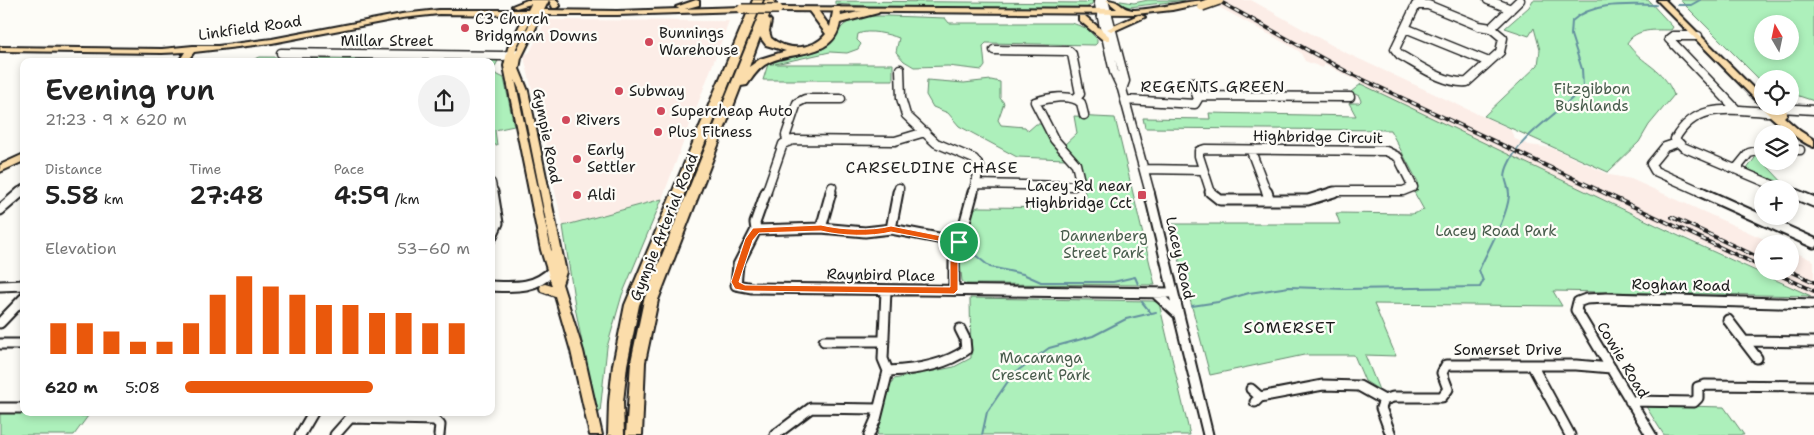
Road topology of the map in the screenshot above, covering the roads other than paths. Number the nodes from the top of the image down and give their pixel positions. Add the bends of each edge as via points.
1 (758, 0) edge
2 (770, 0) edge
3 (1098, 0) edge
4 (1104, 0) edge
5 (1110, 0) edge
6 (1219, 0) edge
7 (1488, 0) edge
8 (1520, 0) edge
9 (1662, 0) edge
10 (1667, 0) edge
11 (1426, 2) edge
12 (1202, 3) edge
13 (698, 5) edge
14 (556, 6) edge
15 (538, 7) edge
16 (681, 7) joint
17 (518, 9) junction
18 (778, 9) junction
19 (1510, 9) junction
20 (814, 11) junction
21 (875, 11) joint
22 (834, 12) junction
23 (1125, 12) junction
24 (764, 15) junction
25 (1104, 15) junction
26 (1082, 18) junction
27 (1141, 18) junction
28 (526, 20) junction
29 (1405, 28) junction
30 (1491, 28) junction
31 (1111, 29) junction
32 (828, 32) junction
33 (1698, 36) junction
34 (1106, 38) junction
35 (0, 48) edge
36 (177, 50) junction
37 (994, 50) dead end
38 (195, 51) edge
39 (514, 52) junction
40 (281, 54) dead end
41 (181, 58) edge
42 (1489, 62) junction
43 (900, 69) dead end
44 (1192, 82) dead end
45 (1754, 86) edge
46 (1122, 89) junction
47 (1754, 91) edge
48 (1197, 96) junction
49 (1350, 97) dead end
50 (1076, 98) junction
51 (841, 100) dead end
52 (1126, 100) junction
53 (728, 104) junction
54 (1737, 110) junction
55 (1754, 110) edge
56 (1799, 110) edge
57 (1814, 110) edge
58 (1084, 115) dead end
59 (1780, 115) edge
60 (1781, 115) edge
61 (924, 132) junction
62 (1814, 139) edge
63 (787, 141) junction
64 (1677, 143) junction
65 (1814, 144) edge
66 (1251, 151) junction
67 (1754, 152) edge
68 (20, 154) edge
69 (20, 159) edge
70 (0, 163) edge
71 (0, 169) edge
72 (1144, 169) junction
73 (1736, 169) junction
74 (1203, 170) junction
75 (1761, 180) edge
76 (976, 184) junction
77 (832, 187) dead end
78 (899, 188) dead end
79 (20, 192) edge
80 (1799, 196) edge
81 (1269, 198) junction
82 (1814, 202) edge
83 (495, 205) edge
84 (0, 210) edge
85 (1754, 213) edge
86 (1779, 225) edge
87 (821, 228) junction
88 (495, 229) edge
89 (891, 229) junction
90 (756, 230) junction
91 (959, 242) junction
92 (1814, 243) edge
93 (553, 270) junction
94 (20, 285) edge
95 (0, 286) edge
96 (495, 286) edge
97 (525, 286) junction
98 (545, 288) joint
99 (559, 288) junction
100 (886, 290) junction
101 (954, 290) junction
102 (1155, 292) junction
103 (1173, 293) junction
104 (1580, 301) joint
105 (20, 302) edge
106 (1813, 304) edge
107 (1178, 314) junction
108 (1728, 320) dead end
109 (0, 323) edge
110 (960, 330) dead end
111 (824, 341) dead end
112 (884, 341) junction
113 (1745, 341) junction
114 (1814, 342) edge
115 (0, 344) edge
116 (20, 344) edge
117 (1757, 358) dead end
118 (1532, 365) junction
119 (1611, 368) junction
120 (888, 371) junction
121 (1814, 386) edge
122 (1251, 388) dead end
123 (1384, 400) junction
124 (1630, 401) junction
125 (0, 408) edge
126 (20, 408) edge
127 (878, 409) junction
128 (311, 416) edge
129 (350, 416) edge
130 (380, 416) edge
131 (300, 435) edge
132 (336, 435) edge
133 (439, 435) edge
134 (596, 435) edge
135 (616, 435) edge
136 (634, 435) edge
137 (775, 435) edge
138 (870, 435) edge
139 (1208, 435) edge
140 (1390, 435) edge
141 (1570, 435) edge
142 (1651, 435) edge

1 - 135 highway, Gympie Arterial Road via 635,296 620,366
2 - 24 highway, Gympie Arterial Road
3 - 25 street, Lacey Road
4 - 25 street, Lacey Road
5 - 23 main road
6 - 12 main road, Linkfield Road, bridge
7 - 19 street
8 - 19 street
9 - 33 main road
10 - 45 main road
11 - 29 street via 1414,6
11 - 30 street via 1479,26
12 - 23 main road, Linkfield Road via 1164,10
12 - 27 main road, Linkfield Road via 1170,14
13 - 14 main road, Linkfield Road
13 - 16 highway
13 - 18 main road, Linkfield Road, bridge
14 - 15 main road
14 - 15 main road, Linkfield Road
14 - 16 main road, Linkfield Road
15 - 17 main road, Linkfield Road
15 - 17 main road
15 - 28 main road, Gympie Road
15 - 39 main road, Gympie Road
17 - 28 main road
17 - 38 main road, Linkfield Road via 416,14
17 - 38 main road, Linkfield Road via 453,6 417,9
18 - 20 main road, Linkfield Road
18 - 22 main road, Linkfield Road
19 - 30 street
20 - 22 main road, Linkfield Road
20 - 32 highway
21 - 22 highway
21 - 26 main road, Linkfield Road
22 - 25 main road, Linkfield Road
22 - 32 highway
22 - 53 highway via 832,34 819,45 774,56 754,66 736,97
23 - 25 main road, Linkfield Road
24 - 32 highway via 766,38 782,48 807,47
24 - 53 highway, Gympie Arterial Road
25 - 26 main road, Linkfield Road
25 - 27 main road, Linkfield Road
25 - 31 street, Lacey Road
25 - 34 street, Lacey Road
26 - 34 main road
27 - 31 main road
28 - 39 main road, Gympie Road
29 - 42 street
29 - 42 street via 1396,53 1454,82 1466,83
30 - 42 street via 1504,40 1500,52
31 - 46 street, Lacey Road via 1125,81
33 - 47 main road
33 - 54 street via 1673,36 1669,39
34 - 46 street, Lacey Road via 1117,82
35 - 36 main road, Linkfield Road
35 - 38 main road, Linkfield Road
36 - 38 main road, Linkfield Road
36 - 41 main road
37 - 50 street via 1069,51 1080,94
39 - 40 street, Millar Street via 492,55
39 - 93 main road, Gympie Road via 508,64 510,82
39 - 99 main road, Gympie Road via 562,272
43 - 61 street via 902,107
44 - 48 street
46 - 52 street, Lacey Road
48 - 49 street
48 - 52 street via 1198,102 1193,104
50 - 58 street via 1081,102
50 - 76 street via 1042,98 1035,105 1054,140 1076,164 1078,184
51 - 63 street via 806,99 797,103
52 - 72 street, Lacey Road
53 - 136 highway, Gympie Arterial Road via 651,300 638,362
54 - 55 street
54 - 64 street via 1710,110 1696,114 1676,136
56 - 57 street
59 - 65 main road
60 - 62 main road
61 - 63 street via 895,141
61 - 76 street via 942,146 978,163
63 - 90 street via 768,185
64 - 73 street
64 - 85 street via 1667,144 1651,164 1653,169
66 - 74 street, Highbridge Circuit via 1203,149 1199,153
66 - 81 street
66 - 81 street, Highbridge Circuit via 1390,151 1398,157 1413,187 1406,191 1333,192 1312,200
67 - 73 street via 1748,154
68 - 70 main road
69 - 71 main road
72 - 74 street
72 - 103 street, Lacey Road
73 - 75 street
74 - 81 street, Highbridge Circuit via 1211,194 1217,199
76 - 91 street
77 - 87 street
78 - 89 street
79 - 84 street
80 - 82 street
83 - 88 street via 498,223
86 - 92 street
87 - 89 street via 848,231
87 - 90 street
89 - 91 street
90 - 100 street, Raynbird Place via 749,239 736,276 738,286
91 - 101 street via 954,262
93 - 97 street via 542,282
93 - 99 main road, Gympie Road
94 - 95 street
96 - 97 street
97 - 98 street
98 - 99 main road
99 - 134 main road, Gympie Road
100 - 101 street, Raynbird Place
100 - 112 street
101 - 102 street, Raynbird Place
102 - 103 street, Raynbird Place
102 - 107 street
103 - 107 street, Lacey Road
104 - 106 street, Roghan Road via 1598,298
104 - 119 street, Cowie Road via 1575,306 1576,310
105 - 109 street
107 - 139 street, Lacey Road
108 - 113 street
110 - 120 street via 966,350 960,356 950,361
111 - 112 street
112 - 120 street via 883,359
113 - 114 street
113 - 117 street
115 - 116 street
118 - 119 street, Somerset Drive
118 - 123 street, Somerset Drive via 1446,365 1442,373 1448,389 1442,397
118 - 141 street
119 - 124 street, Cowie Road
120 - 127 street
121 - 124 street via 1705,385 1698,387 1698,398 1694,402
122 - 123 street via 1257,400 1317,386 1350,385 1365,387
123 - 140 street via 1381,408
124 - 142 street, Cowie Road
125 - 126 street
127 - 137 street via 810,408
127 - 138 street
128 - 131 street
129 - 132 street
130 - 133 street via 435,420 440,425

